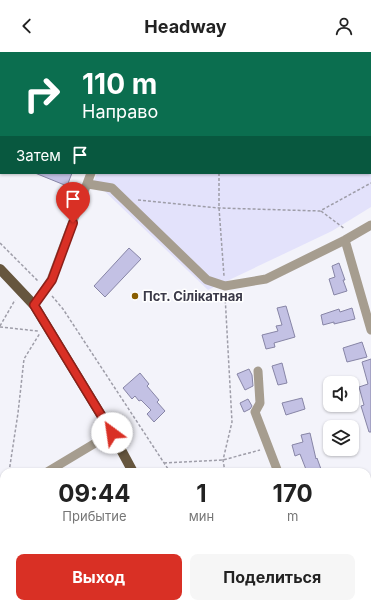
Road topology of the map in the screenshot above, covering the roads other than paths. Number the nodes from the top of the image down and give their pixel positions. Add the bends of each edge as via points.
1 (91, 174) edge
2 (88, 184) junction
3 (371, 225) edge
4 (345, 240) junction
5 (0, 269) edge
6 (34, 305) junction
7 (371, 330) edge
8 (258, 371) dead end
9 (112, 433) junction
10 (54, 468) edge
11 (131, 468) edge
12 (276, 468) edge

1 - 2 street
2 - 4 street via 112,188 207,280 225,286 266,279
2 - 6 street via 52,280
3 - 4 street
4 - 7 street
5 - 6 main road
6 - 9 main road
8 - 12 street via 260,403 255,412
9 - 10 street
9 - 11 main road

